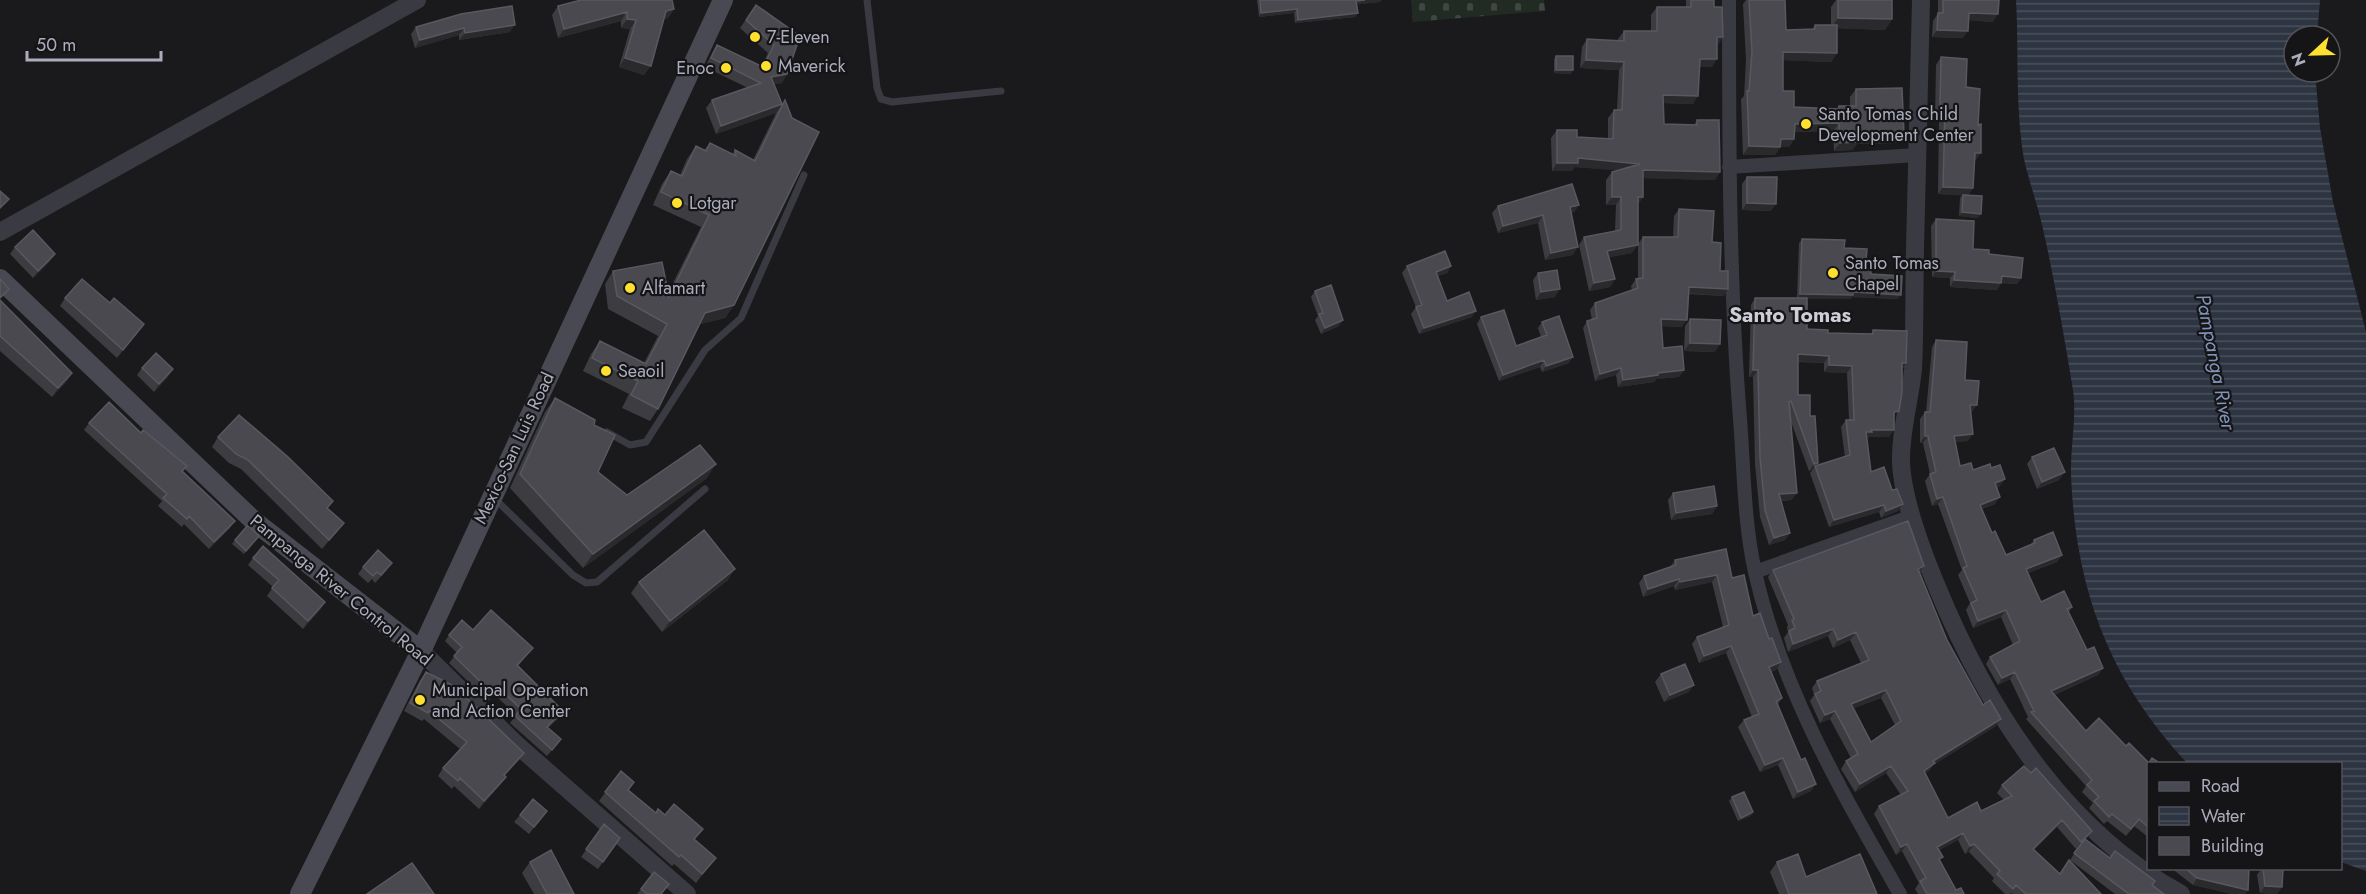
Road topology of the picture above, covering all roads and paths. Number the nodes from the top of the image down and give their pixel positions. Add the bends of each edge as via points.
1 (417, 0) edge
2 (723, 0) edge
3 (867, 0) edge
4 (1729, 0) edge
5 (1921, 0) edge
6 (1001, 91) dead end
7 (1917, 155) junction
8 (1729, 167) junction
9 (804, 175) edge
10 (0, 232) edge
11 (0, 279) edge
12 (599, 428) edge
13 (705, 489) edge
14 (491, 495) junction
15 (1912, 516) junction
16 (1755, 572) junction
17 (421, 651) junction
18 (300, 894) edge
19 (687, 894) edge
20 (1900, 894) edge
21 (2181, 894) edge

1 - 10 street
2 - 14 main road, Mexico-San Luis Road via 544,398
3 - 6 lane via 881,99 892,102
4 - 8 street
5 - 7 street
7 - 8 street
7 - 15 street via 1912,370 1901,463
8 - 16 street via 1736,371
9 - 12 lane via 741,318 705,350 646,442 630,445
11 - 17 main road, Pampanga River Control Road via 255,522
13 - 14 lane via 597,582 586,583
14 - 17 main road, Mexico-San Luis Road
15 - 16 street
15 - 21 street via 1957,636 2003,720 2035,764 2104,838
16 - 20 street via 1808,728
17 - 18 main road, Mexico-San Luis Road
17 - 19 street, Pampanga River Control Road via 516,744

